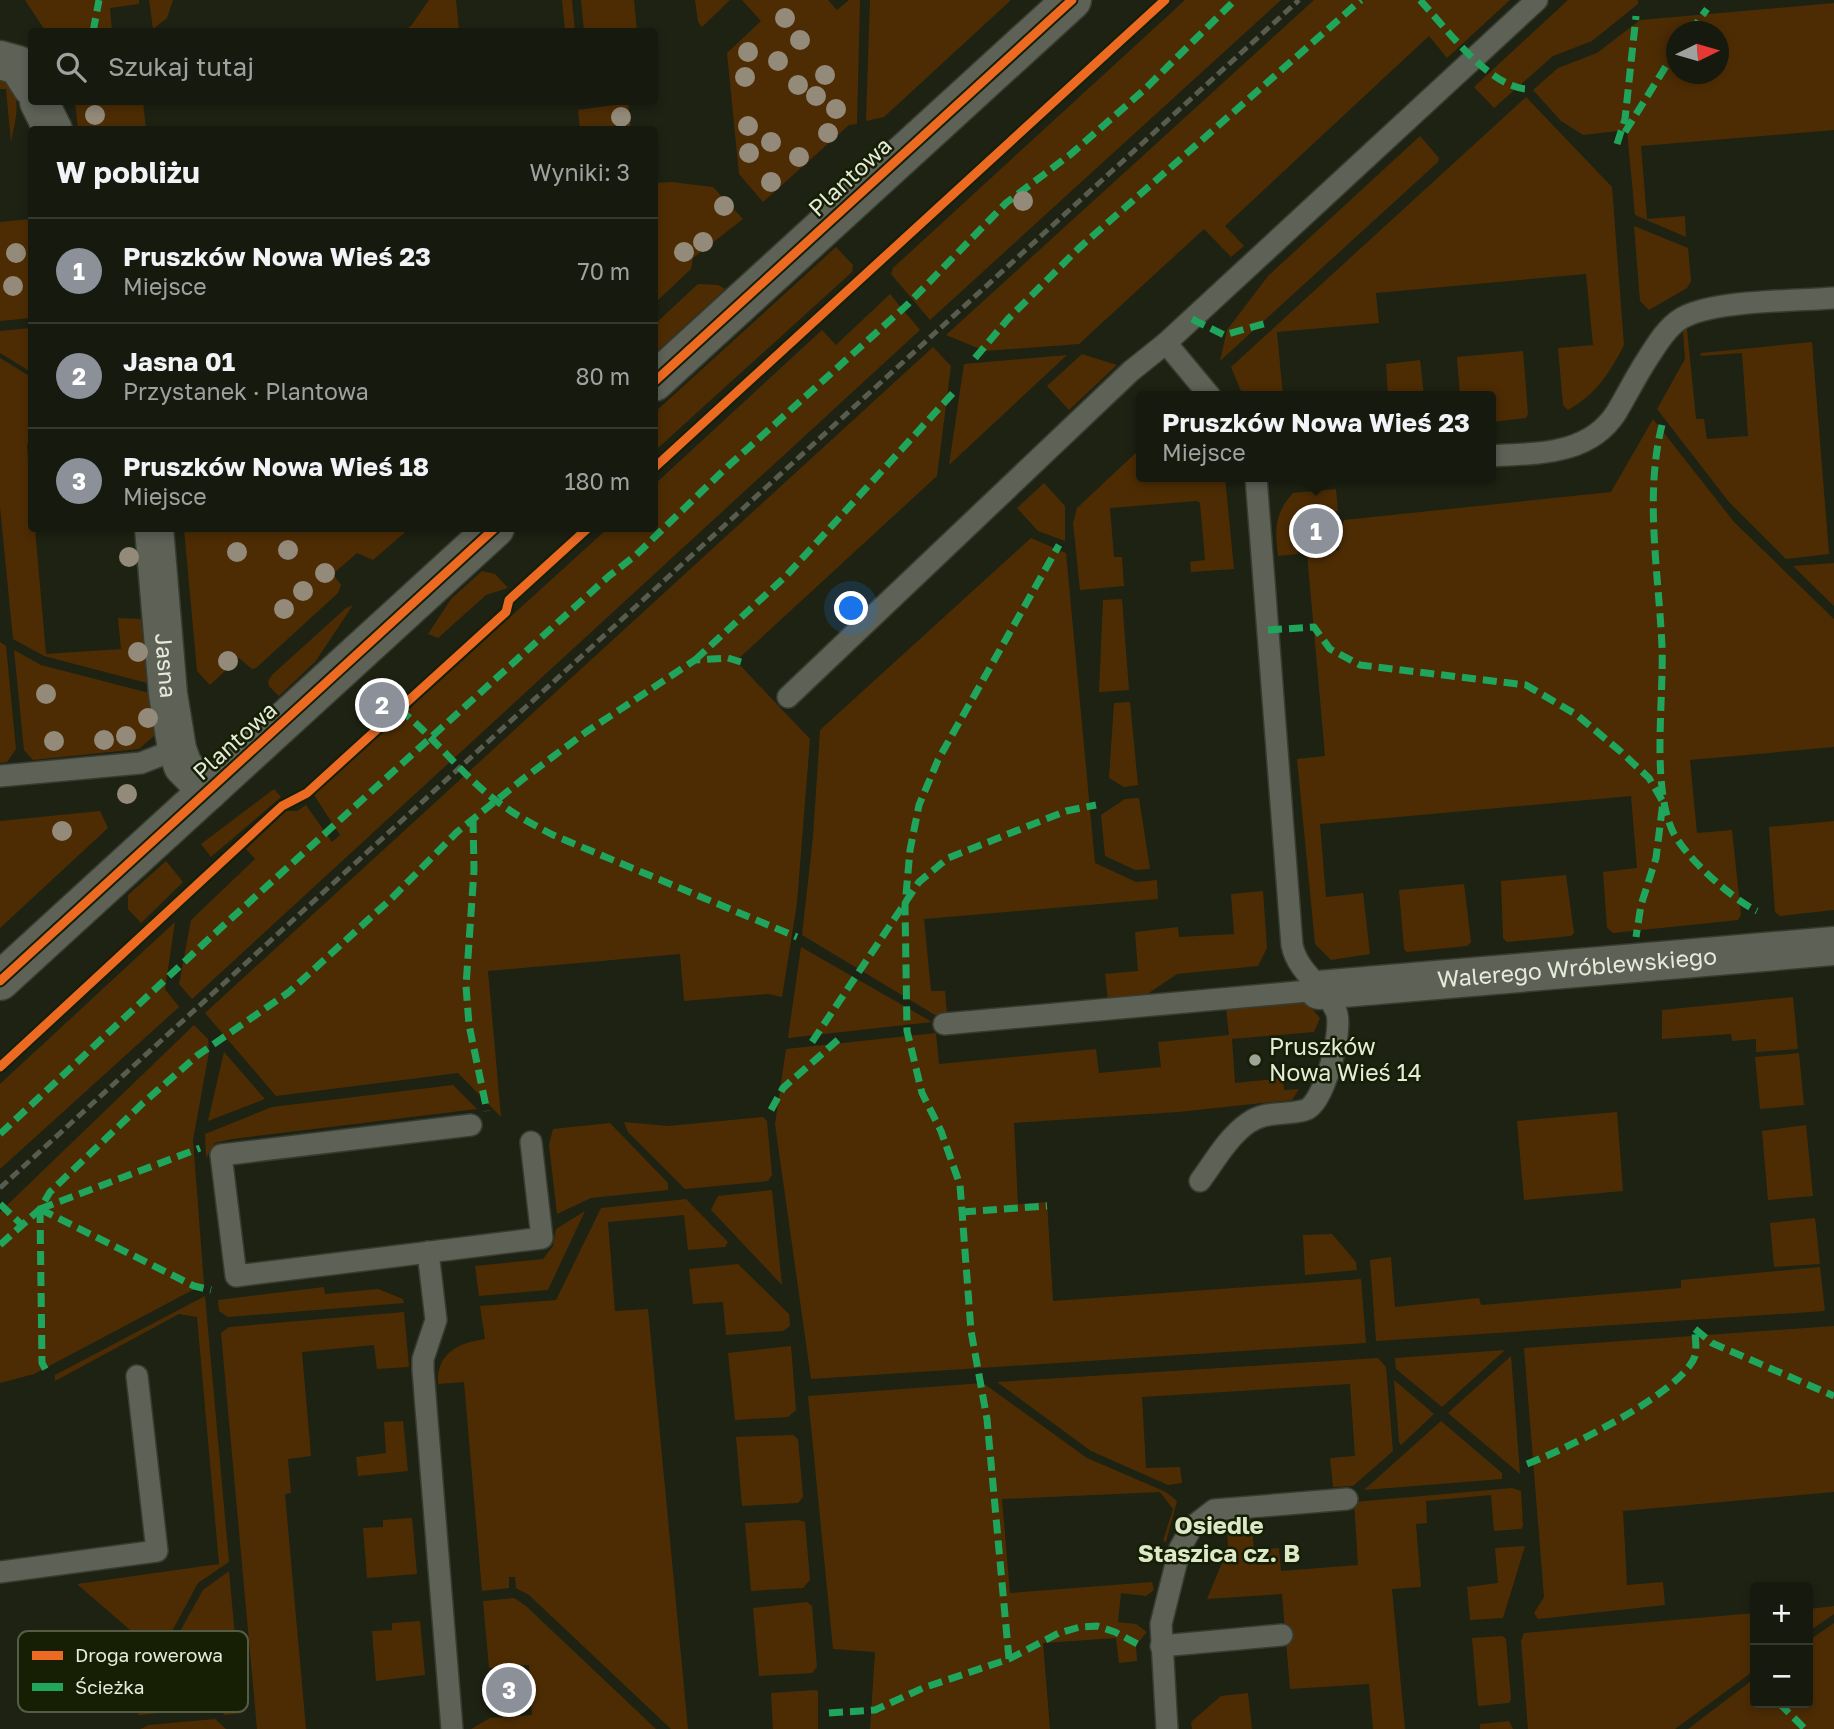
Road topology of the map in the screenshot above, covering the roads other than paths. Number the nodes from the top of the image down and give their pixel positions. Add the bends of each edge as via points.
1 (1072, 0) edge
2 (1537, 0) edge
3 (0, 60) edge
4 (28, 81) edge
5 (40, 105) edge
6 (51, 126) edge
7 (1834, 298) edge
8 (1166, 343) junction
9 (658, 378) edge
10 (1206, 391) edge
11 (1496, 456) edge
12 (1256, 482) edge
13 (154, 532) edge
14 (491, 532) edge
15 (788, 697) dead end
16 (177, 748) junction
17 (0, 776) edge
18 (208, 791) junction
19 (1834, 946) edge
20 (0, 981) edge
21 (1319, 990) junction
22 (944, 1024) dead end
23 (471, 1125) dead end
24 (530, 1142) dead end
25 (1200, 1181) dead end
26 (428, 1252) junction
27 (137, 1376) dead end
28 (1348, 1499) dead end
29 (0, 1572) edge
30 (1282, 1636) dead end
31 (1161, 1646) junction
32 (452, 1729) edge
33 (1167, 1729) edge

1 - 9 street, Plantowa
2 - 8 lane
3 - 4 street via 18,65
5 - 6 street
7 - 11 lane via 1712,308 1684,317 1650,354 1615,415 1586,442 1557,451
8 - 10 lane
8 - 15 lane via 1130,371
12 - 21 lane via 1292,945 1301,968
13 - 16 street, Jasna
14 - 18 street, Plantowa
16 - 17 lane via 141,763
16 - 18 street, Jasna via 181,763
18 - 20 street, Plantowa
19 - 21 street, Walerego Wróblewskiego
21 - 22 lane
21 - 25 lane via 1336,1011 1339,1023 1319,1096 1305,1110 1267,1114 1247,1124
23 - 26 lane via 221,1155 236,1276
24 - 26 lane via 542,1238
26 - 32 lane via 436,1320 423,1370
27 - 29 lane via 158,1551
28 - 31 lane via 1207,1513 1180,1548 1161,1624
30 - 31 lane
31 - 33 lane

